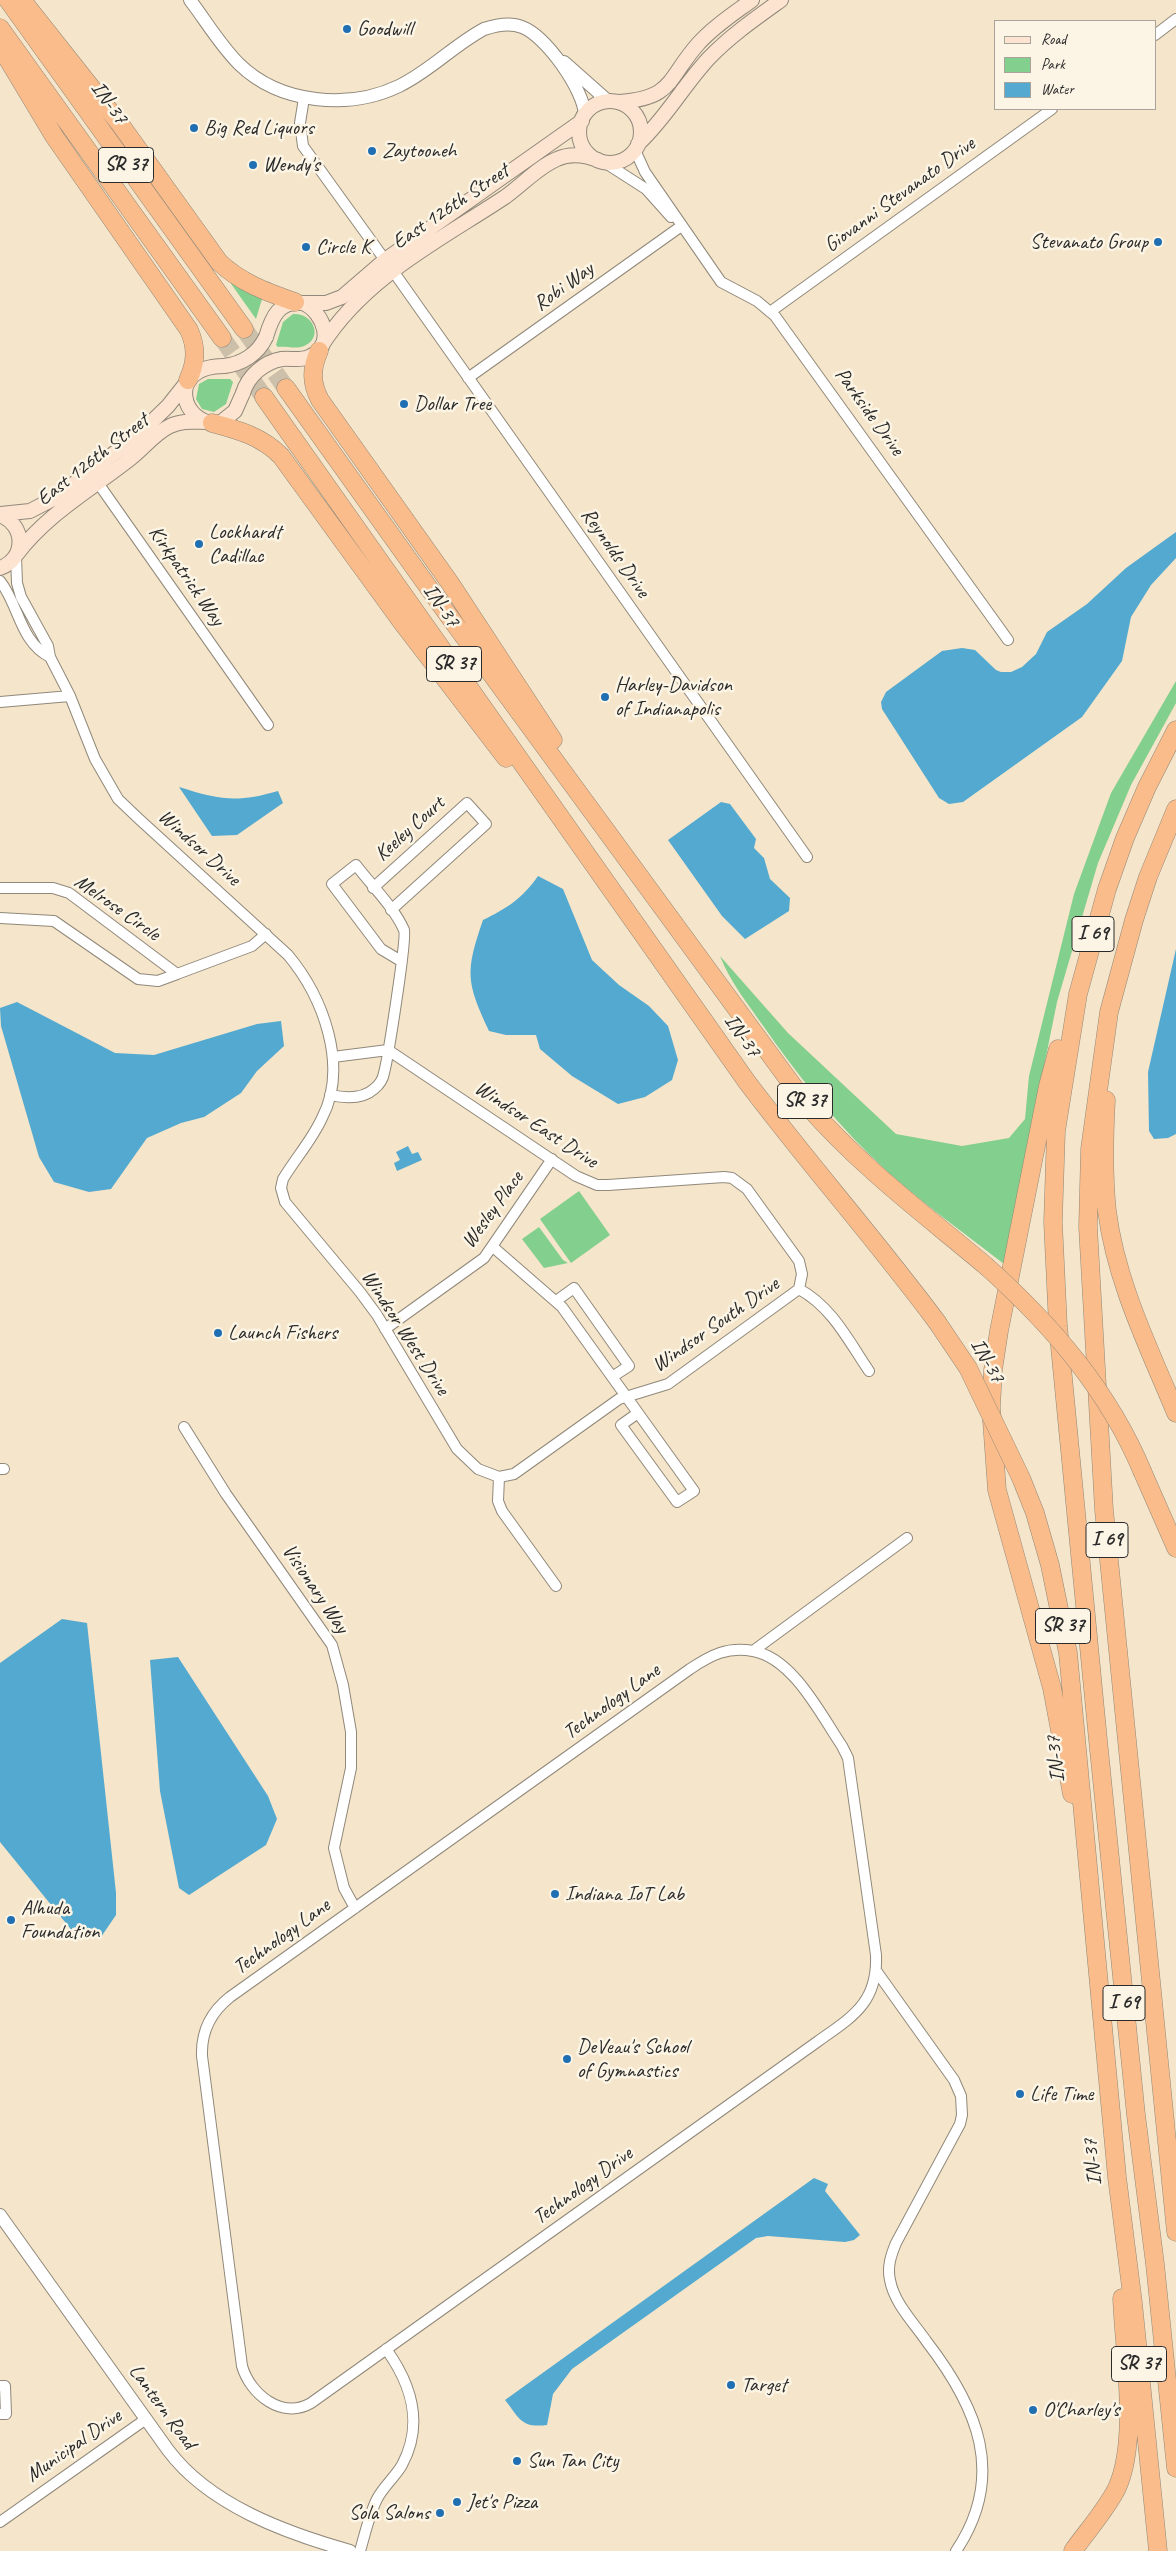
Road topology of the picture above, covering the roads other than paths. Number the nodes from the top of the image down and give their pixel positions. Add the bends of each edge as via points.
1 (8, 0) edge
2 (22, 0) edge
3 (190, 0) edge
4 (752, 0) edge
5 (781, 0) edge
6 (1176, 19) edge
7 (0, 28) edge
8 (1156, 34) edge
9 (0, 46) edge
10 (547, 47) junction
11 (304, 98) junction
12 (613, 102) junction
13 (1051, 110) edge
14 (583, 118) junction
15 (636, 147) junction
16 (601, 161) junction
17 (680, 227) junction
18 (389, 266) junction
19 (299, 302) junction
20 (770, 312) junction
21 (244, 329) tunnel mouth
22 (222, 338) tunnel mouth
23 (320, 348) junction
24 (468, 378) junction
25 (187, 381) junction
26 (286, 388) tunnel mouth
27 (264, 397) tunnel mouth
28 (210, 422) junction
29 (98, 483) junction
30 (0, 514) edge
31 (17, 556) junction
32 (0, 568) edge
33 (0, 581) edge
34 (1008, 640) dead end
35 (50, 657) junction
36 (70, 696) junction
37 (0, 702) edge
38 (268, 725) dead end
39 (1176, 730) edge
40 (1176, 810) edge
41 (1157, 854) junction
42 (626, 857) junction
43 (807, 857) dead end
44 (0, 888) edge
45 (373, 888) junction
46 (391, 910) junction
47 (630, 917) junction
48 (0, 918) edge
49 (266, 934) junction
50 (401, 961) junction
51 (177, 974) junction
52 (1075, 1007) junction
53 (388, 1050) junction
54 (333, 1057) junction
55 (330, 1095) junction
56 (552, 1159) junction
57 (493, 1247) junction
58 (799, 1289) junction
59 (556, 1301) junction
60 (385, 1330) junction
61 (869, 1370) dead end
62 (612, 1378) junction
63 (625, 1396) junction
64 (638, 1413) junction
65 (1176, 1413) edge
66 (184, 1427) dead end
67 (499, 1477) junction
68 (907, 1538) dead end
69 (1176, 1548) edge
70 (556, 1586) dead end
71 (753, 1651) junction
72 (1086, 1867) junction
73 (355, 1908) junction
74 (876, 1972) junction
75 (868, 1998) joint
76 (1117, 2177) junction
77 (0, 2215) edge
78 (1176, 2232) edge
79 (386, 2349) junction
80 (0, 2386) edge
81 (316, 2400) joint
82 (0, 2414) edge
83 (146, 2419) junction
84 (1176, 2468) edge
85 (0, 2522) edge
86 (350, 2551) edge
87 (360, 2551) edge
88 (956, 2551) edge
89 (1073, 2551) edge
90 (1158, 2551) edge

1 - 21 highway, IN-37 / SR 37
2 - 19 highway via 120,124 219,262 258,289
3 - 11 street via 240,65 267,83
4 - 12 main road via 708,34 662,91 640,100
5 - 15 main road via 708,59 675,104
6 - 8 street
7 - 22 highway, SR 37
9 - 25 highway via 54,136 189,330 195,357
10 - 11 street via 523,27 497,25 472,35 400,86 378,95 349,101
10 - 12 street
10 - 14 street via 580,93 584,105
11 - 18 street, Reynolds Drive via 300,122 303,146
12 - 14 main road via 595,105
12 - 15 main road via 630,108 638,119 641,132
13 - 20 street, Giovanni Stevanato Drive
14 - 16 main road via 581,140 587,152
14 - 18 main road, East 126th Street
15 - 16 main road via 621,160
15 - 17 street, Parkside Drive via 644,172 670,207
16 - 17 street, Parkside Drive via 646,189
16 - 18 main road, East 126th Street via 575,155 553,161 504,198
17 - 20 street, Parkside Drive via 721,282
17 - 24 street, Robi Way
18 - 19 main road, East 126th Street via 336,300 323,304
18 - 23 main road, East 126th Street
18 - 24 street, Reynolds Drive
19 - 23 main road via 314,310 322,321 325,335
19 - 25 main road, bridge via 275,312 266,337 249,358 237,364 199,370
20 - 34 street, Parkside Drive
23 - 28 main road, bridge via 304,359 270,362 248,381 233,414 220,423
23 - 42 highway via 312,374 320,400 466,606
24 - 43 street, Reynolds Drive
25 - 28 main road via 185,396 188,405 197,416
25 - 30 main road, East 126th Street via 168,406 137,436 45,505 30,511
26 - 42 highway, IN-37 / SR 37
27 - 47 highway, IN-37 / SR 37
28 - 29 main road, East 126th Street via 184,422 168,427
28 - 47 highway via 250,434 281,456 578,856
29 - 31 main road, East 126th Street via 30,537
29 - 38 street, Kirkpatrick Way
30 - 31 main road via 17,528 20,539
31 - 32 main road, East 126th Street
31 - 35 street, Windsor Drive via 17,583 21,597 48,646
33 - 35 street, Windsor Drive via 25,632 41,652
35 - 36 street, Windsor Drive
36 - 37 street
36 - 49 street, Windsor Drive via 95,759 118,799
39 - 52 highway, I 69 via 1147,788 1107,890
40 - 41 highway, I 69
41 - 65 highway via 1107,1052 1104,1179 1110,1228 1127,1294
41 - 78 highway, I 69 via 1134,920 1109,1012 1090,1149 1088,1226 1104,1510
42 - 69 highway, IN-37 / SR 37, bridge via 772,1058 831,1132 882,1180 986,1266 1040,1317 1074,1356 1119,1423
44 - 51 street, Melrose Circle via 54,888 69,893
45 - 46 street, Keeley Court
45 - 46 street, Keeley Court via 467,803 486,824
45 - 50 street, Keeley Court via 356,866 332,884 381,949
46 - 50 street, Keeley Court via 404,930
47 - 72 highway, IN-37 / SR 37, bridge via 788,1136 894,1264 937,1322 968,1368 1021,1478 1040,1531 1062,1617 1084,1813
48 - 51 street via 54,921 138,980 158,981
49 - 51 street via 252,946
49 - 54 street, Windsor Drive via 294,962 312,991 326,1026
50 - 53 street, Keeley Court
52 - 72 highway via 1048,1086 999,1331 991,1407 997,1490 1052,1688
52 - 84 highway, I 69 via 1056,1132 1054,1275 1135,2105
53 - 54 street
53 - 55 street via 384,1074 374,1089 355,1096
53 - 56 street, Windsor East Drive
54 - 55 street, Windsor West Drive
55 - 60 street, Windsor West Drive via 323,1117 283,1179 282,1195 291,1212 360,1292
56 - 57 street, Wesley Place
56 - 58 street, Windsor East Drive via 584,1181 597,1185 724,1177 741,1183 799,1261 802,1274
57 - 59 street
57 - 60 street, Wesley Place via 478,1264
58 - 61 street via 825,1308
58 - 63 street, Windsor South Drive via 668,1384
59 - 62 street
59 - 62 street via 574,1288 629,1366
60 - 67 street, Windsor West Drive via 457,1449 478,1469
62 - 63 street
63 - 64 street
63 - 67 street, Windsor South Drive via 514,1474
64 - 64 street via 694,1491 678,1502 621,1425
66 - 73 street, Visionary Way via 231,1501 332,1645 351,1732 351,1768 334,1848 344,1888
67 - 70 street via 498,1496 502,1511
68 - 71 street
71 - 73 street, Technology Lane via 728,1650 704,1659
71 - 74 street, Technology Lane via 771,1657 788,1670 848,1758 876,1949
72 - 76 highway, IN-37 / SR 37
73 - 81 street, Technology Lane via 224,2002 208,2023 202,2045 245,2377 257,2394 277,2405 300,2409
74 - 75 street, Technology Lane
74 - 88 street via 951,2075 961,2096 960,2124 896,2243 889,2272 896,2297 960,2389 978,2431 982,2465 980,2493 972,2524
75 - 79 street, Technology Drive via 853,2017
76 - 89 highway via 1128,2451 1116,2489
76 - 90 highway, IN-37 / SR 37
77 - 83 street, Lantern Road
79 - 81 street, Technology Drive
79 - 87 street via 409,2388 412,2432 402,2463 377,2498
80 - 82 street via 4,2386 6,2414
83 - 85 street, Municipal Drive
83 - 86 street, Lantern Road via 182,2468 208,2490 296,2534

